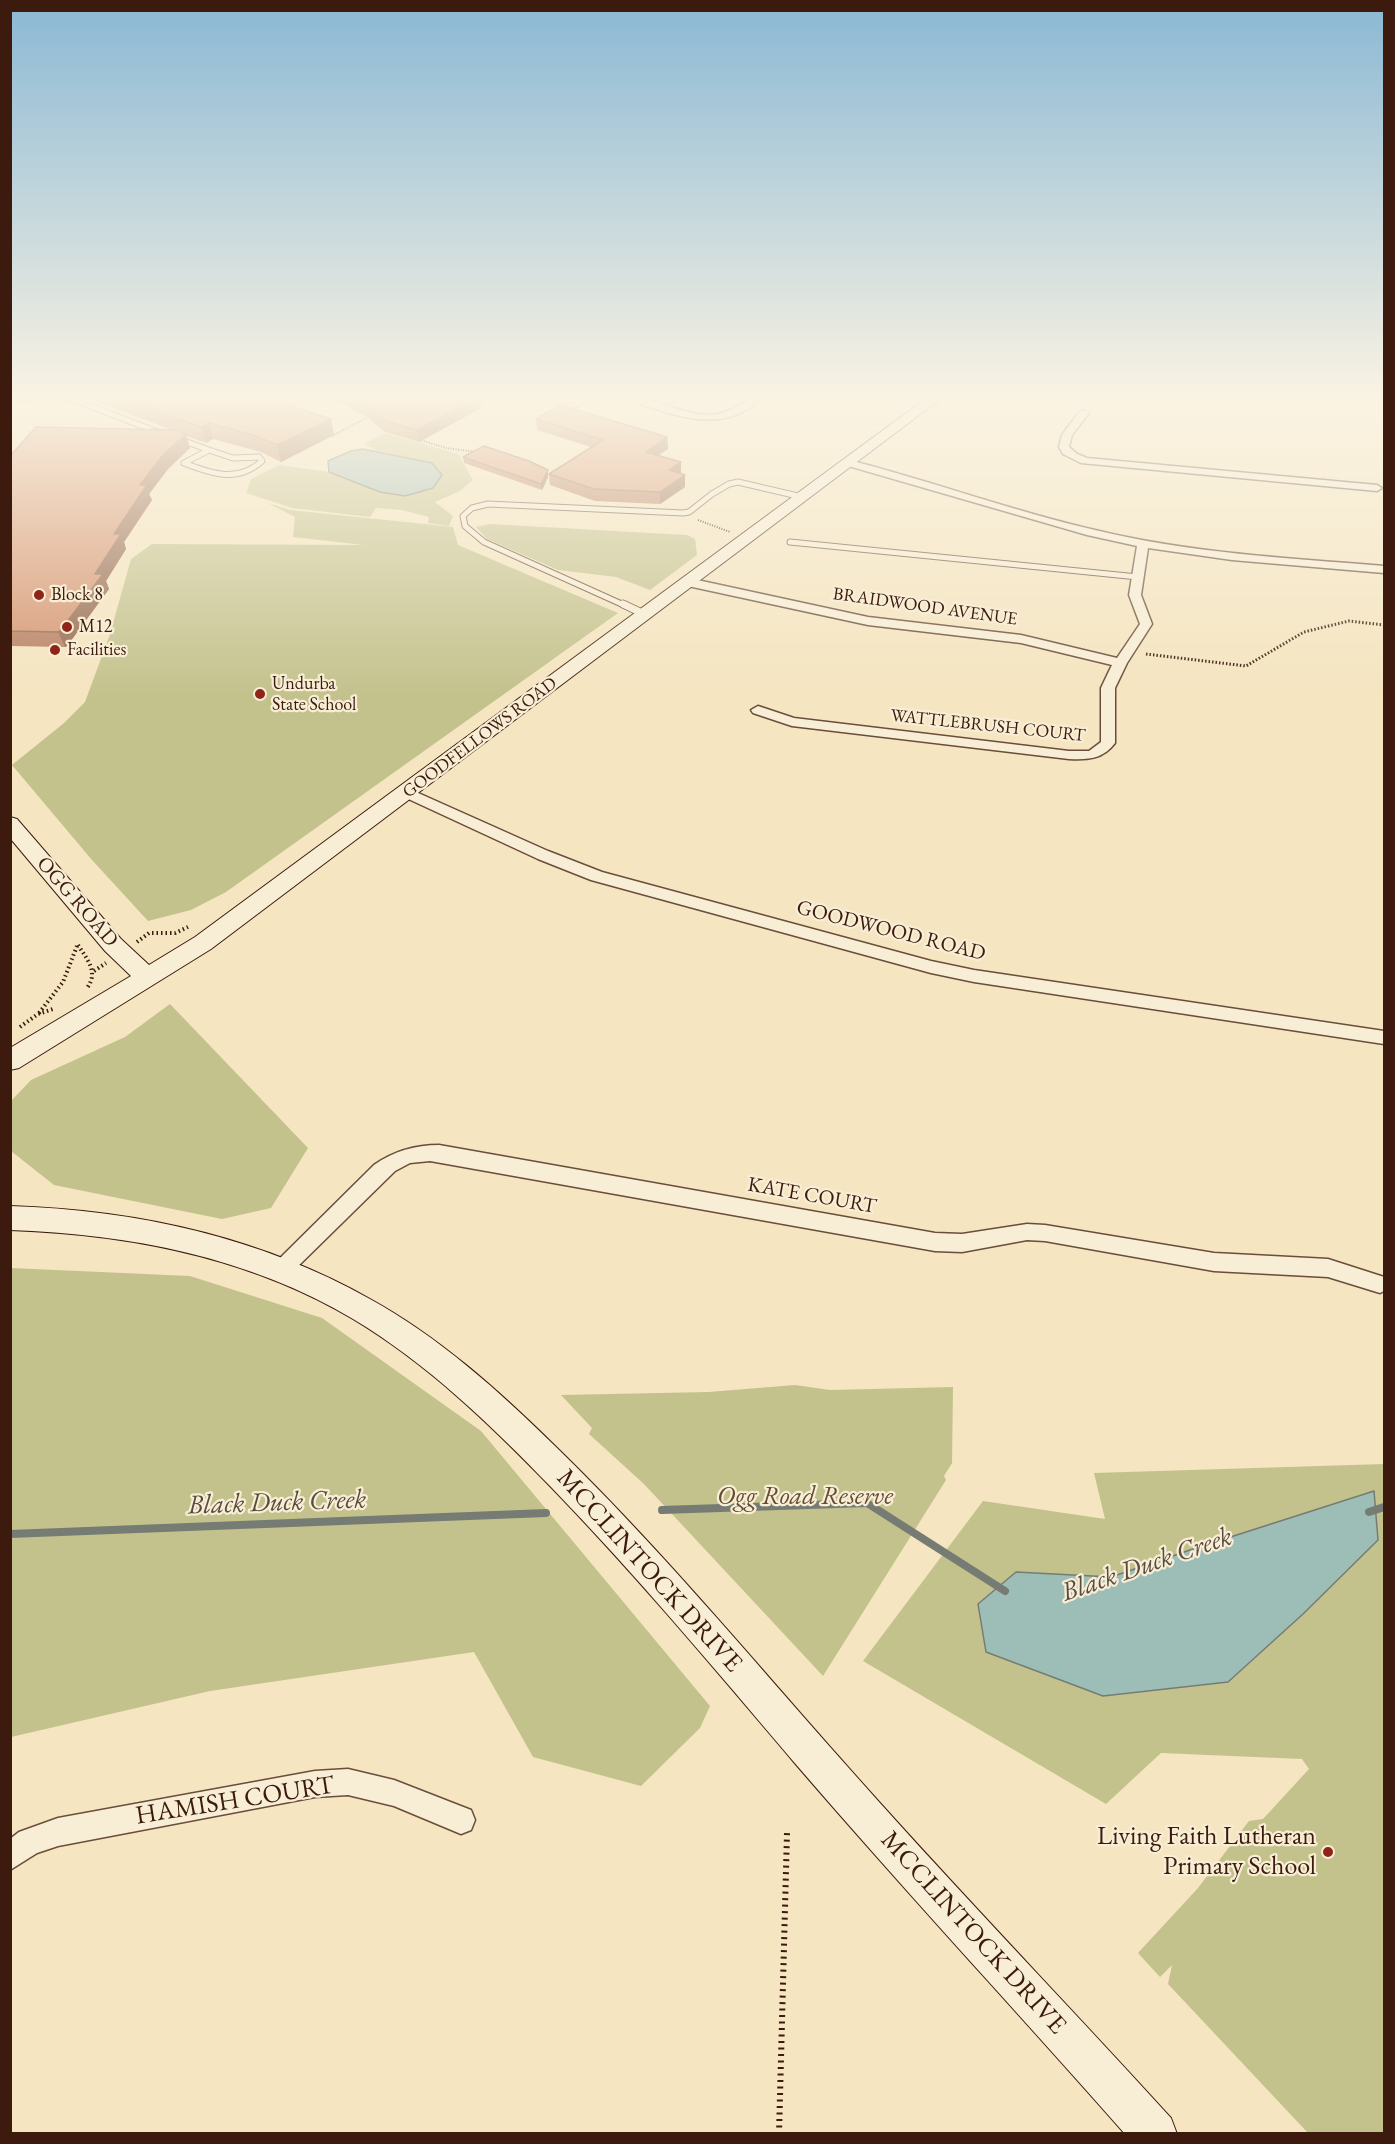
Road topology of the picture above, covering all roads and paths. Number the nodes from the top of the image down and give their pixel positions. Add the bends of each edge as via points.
1 (708, 497) edge
2 (802, 497) edge
3 (967, 497) edge
4 (683, 513) junction
5 (734, 533) dead end
6 (790, 542) dead end
7 (1143, 544) junction
8 (1384, 570) edge
9 (1138, 577) junction
10 (688, 582) junction
11 (644, 615) junction
12 (1384, 625) edge
13 (1124, 657) junction
14 (758, 710) dead end
15 (407, 793) junction
16 (10, 824) edge
17 (147, 977) junction
18 (80, 995) dead end
19 (59, 1007) dead end
20 (38, 1014) junction
21 (20, 1028) dead end
22 (1384, 1038) edge
23 (10, 1061) edge
24 (10, 1218) edge
25 (281, 1270) junction
26 (1380, 1284) dead end
27 (460, 1820) dead end
28 (787, 1833) dead end
29 (10, 1856) edge
30 (779, 2133) edge
31 (1155, 2133) edge

1 - 4 lane
2 - 10 street, GOODFELLOWS ROAD
3 - 7 street
4 - 5 path
4 - 11 lane via 488,504 472,508 463,516 465,526 484,542
6 - 9 lane
7 - 8 street
7 - 9 street, WATTLEBRUSH COURT
9 - 13 street, WATTLEBRUSH COURT via 1135,594 1146,624
10 - 11 street, GOODFELLOWS ROAD
10 - 13 street, BRAIDWOOD AVENUE via 868,621 1022,639
11 - 15 street, GOODFELLOWS ROAD
12 - 13 path via 1349,621 1304,632 1246,666
13 - 14 street, WATTLEBRUSH COURT via 1107,693 1108,742 1093,755 792,722
15 - 17 street, GOODFELLOWS ROAD via 203,943
15 - 22 street, GOODWOOD ROAD via 597,876 930,967
16 - 17 street, OGG ROAD via 113,945
17 - 23 street, GOODFELLOWS ROAD
18 - 20 path via 92,983 94,971 78,945 61,989
19 - 20 path
20 - 21 path
24 - 25 street, MCCLINTOCK DRIVE via 136,1229 214,1247
25 - 26 street, KATE COURT via 396,1159 418,1152 935,1242 962,1243 1027,1232 1045,1233 1214,1262 1329,1268
25 - 31 street, MCCLINTOCK DRIVE via 361,1308 442,1363 505,1417 609,1521 844,1791
27 - 29 street, HAMISH COURT via 394,1793 348,1782 315,1784 58,1832 29,1842
28 - 30 path

